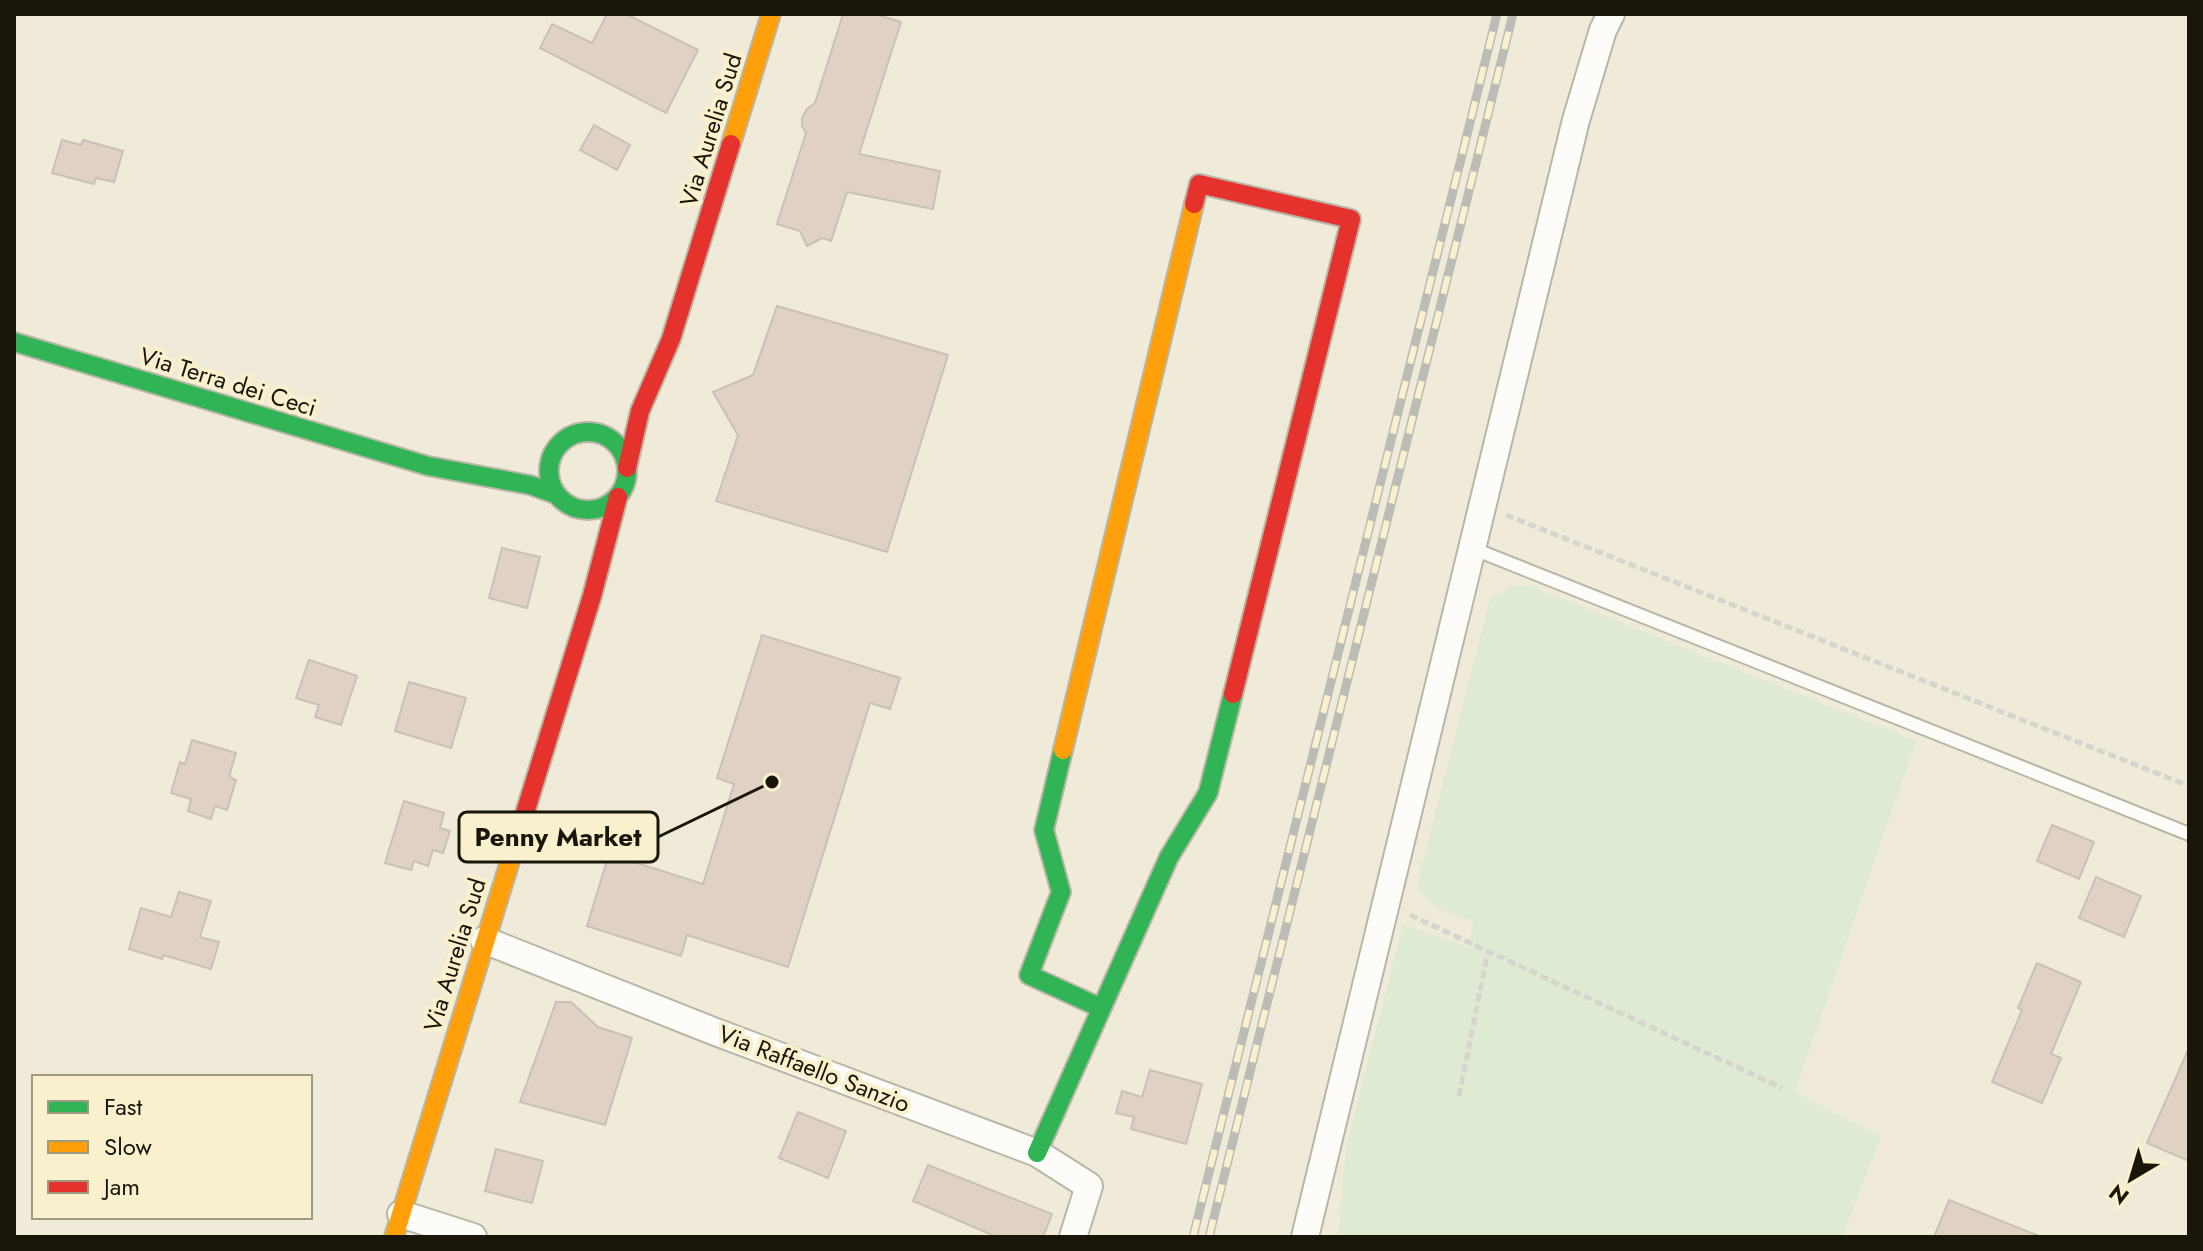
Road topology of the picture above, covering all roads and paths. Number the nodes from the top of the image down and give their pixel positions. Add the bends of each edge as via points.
1 (771, 14) edge
2 (1611, 14) edge
3 (696, 261) junction
4 (14, 342) edge
5 (644, 356) dead end
6 (604, 419) dead end
7 (589, 432) junction
8 (558, 445) junction
9 (532, 457) dead end
10 (507, 464) dead end
11 (428, 466) junction
12 (627, 468) junction
13 (618, 497) junction
14 (561, 499) junction
15 (1484, 506) junction
16 (1474, 549) junction
17 (592, 596) junction
18 (2189, 786) edge
19 (2189, 834) edge
20 (1387, 904) junction
21 (484, 940) junction
22 (1488, 952) junction
23 (1101, 1008) junction
24 (1782, 1088) dead end
25 (1459, 1096) dead end
26 (1037, 1153) junction
27 (397, 1225) edge
28 (473, 1237) edge
29 (1073, 1237) edge
30 (1305, 1237) edge

1 - 3 street, Via Aurelia Sud
2 - 15 street via 1576,120
3 - 5 street, Via Aurelia Sud
3 - 12 street, Via Aurelia Sud via 640,411
4 - 11 street, Via Terra dei Ceci
6 - 7 street
7 - 8 street
7 - 12 street via 610,439
8 - 9 street
8 - 14 street, Via Aurelia Sud via 548,468
10 - 11 street
11 - 14 street via 530,485
12 - 13 street, Via Aurelia Sud
13 - 14 street via 600,509 578,510
13 - 17 street, Via Aurelia Sud
14 - 17 street, Via Aurelia Sud via 592,562
15 - 16 street
15 - 18 path
16 - 19 lane
16 - 20 street
17 - 21 street, Via Aurelia Sud
20 - 22 path
20 - 30 street
21 - 26 street, Via Raffaello Sanzio
21 - 27 street, Via Aurelia Sud
22 - 24 path
22 - 25 path
23 - 23 street via 1029,975 1061,892 1044,830 1199,184 1351,219 1208,793 1169,857
23 - 26 street
26 - 29 street, Via Raffaello Sanzio via 1089,1186
27 - 28 street

